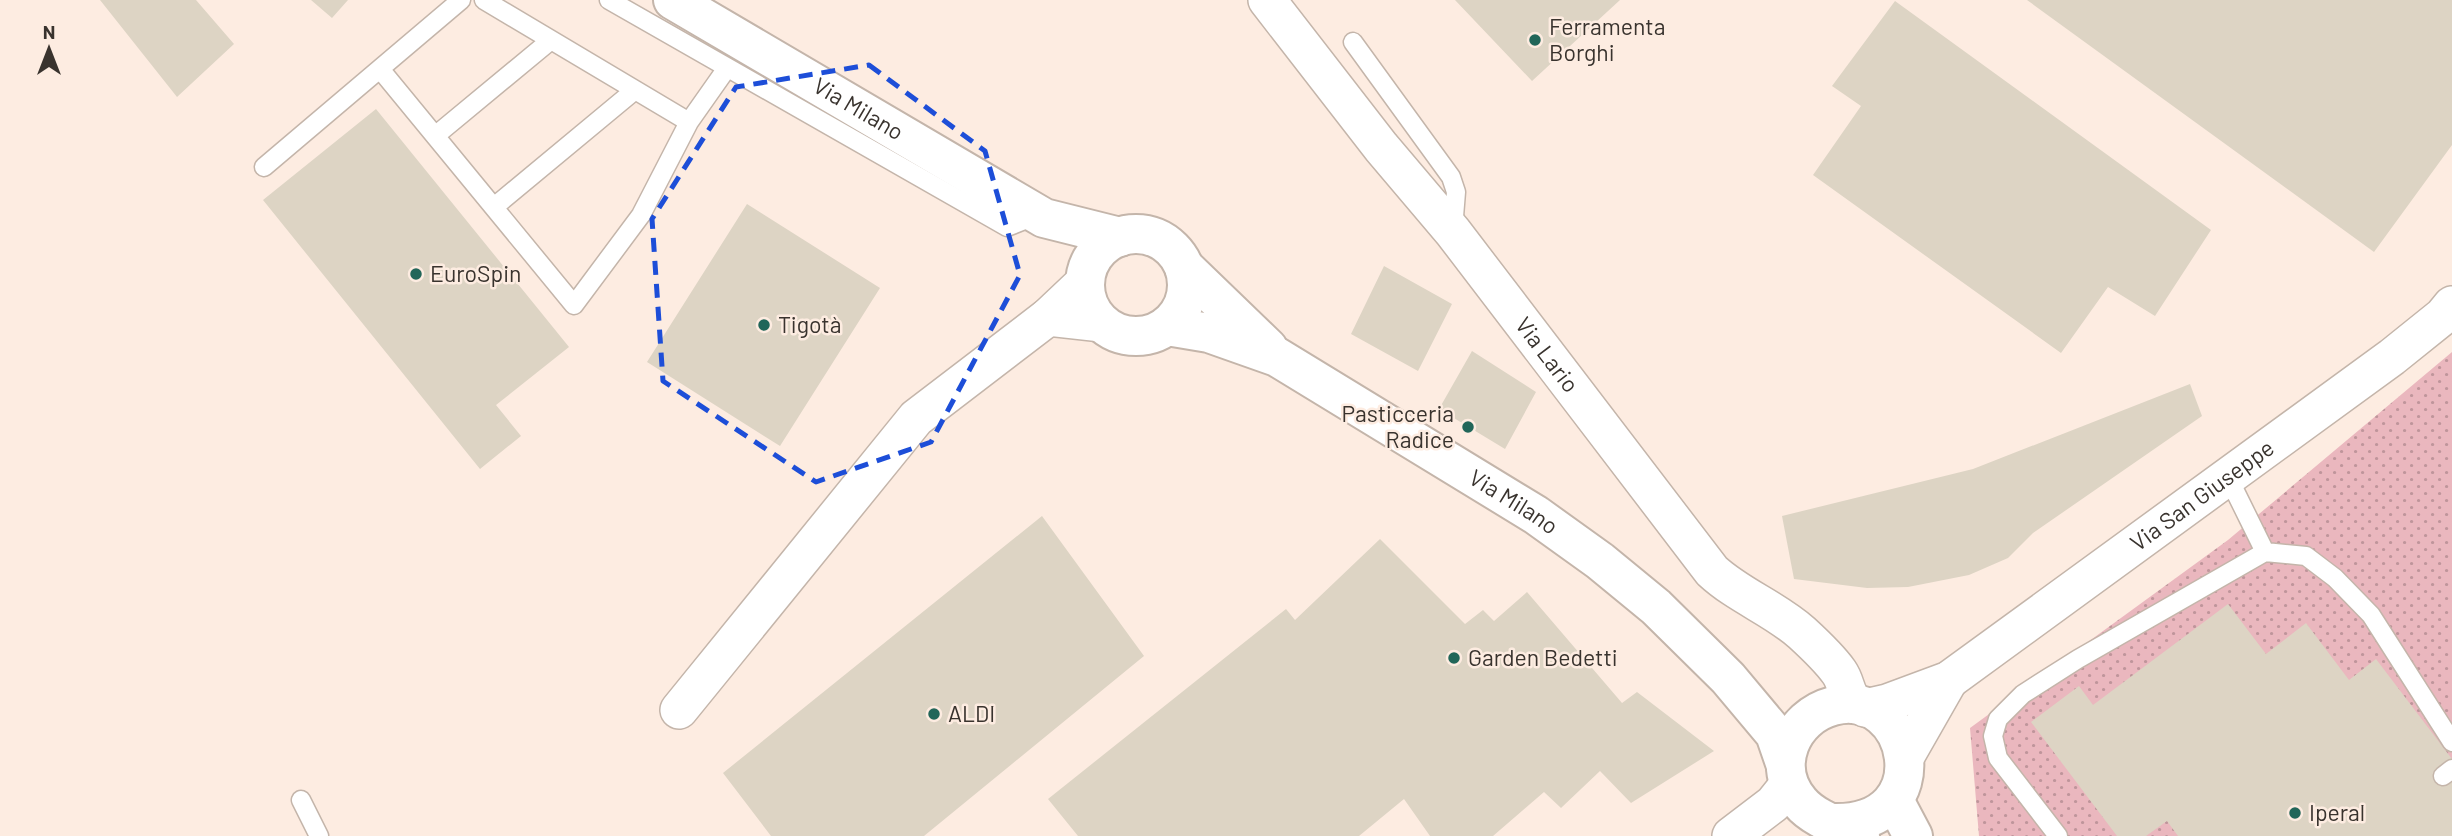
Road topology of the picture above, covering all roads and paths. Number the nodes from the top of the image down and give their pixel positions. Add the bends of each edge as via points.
1 (461, 0) edge
2 (484, 0) edge
3 (609, 0) edge
4 (673, 0) edge
5 (1266, 0) edge
6 (551, 40) junction
7 (1353, 42) dead end
8 (727, 68) junction
9 (380, 69) junction
10 (635, 90) junction
11 (689, 122) junction
12 (435, 136) junction
13 (264, 167) dead end
14 (494, 207) junction
15 (1041, 216) junction
16 (1453, 232) junction
17 (1121, 236) junction
18 (1184, 267) junction
19 (1086, 278) junction
20 (2452, 305) edge
21 (1048, 317) junction
22 (1102, 323) junction
23 (1167, 326) junction
24 (1277, 358) junction
25 (2228, 477) junction
26 (2265, 552) junction
27 (1728, 678) junction
28 (1949, 680) junction
29 (1843, 703) junction
30 (679, 710) dead end
31 (2452, 742) edge
32 (1904, 759) junction
33 (1787, 788) junction
34 (301, 800) dead end
35 (1894, 800) junction
36 (1846, 829) edge
37 (319, 836) edge
38 (1731, 836) edge
39 (1913, 836) edge
40 (2058, 836) edge

1 - 9 lane
2 - 6 lane
3 - 8 lane
4 - 15 main road, Via Milano
5 - 16 street, Via Lario
6 - 10 lane
6 - 12 lane
7 - 16 lane via 1451,177 1456,192
8 - 11 lane
8 - 15 lane via 1007,227
9 - 12 lane
9 - 13 lane
10 - 11 lane
10 - 14 lane
11 - 14 lane via 641,215 574,305
12 - 14 lane
15 - 17 main road, Via Milano
15 - 19 main road, Via Milano
16 - 29 street, Via Lario via 1712,572 1800,632 1840,672
17 - 18 main road via 1151,236 1171,248
17 - 19 main road via 1093,258
18 - 23 main road via 1185,299
18 - 24 main road, Via Milano
19 - 21 street
19 - 22 main road via 1086,297
20 - 25 street, Via San Giuseppe via 2392,358
21 - 22 street
21 - 30 street via 916,418
22 - 23 main road via 1134,336
23 - 24 main road, Via Milano via 1209,333
24 - 27 main road, Via Milano via 1547,523 1656,607
25 - 26 lane
25 - 28 street, Via San Giuseppe
26 - 31 lane via 2306,556 2335,578 2371,615
26 - 40 lane via 2078,659 2023,694 1998,719 1993,736 1998,758
27 - 29 main road, Via Milano via 1784,701
27 - 33 main road, Via Milano via 1775,734
28 - 29 street, Via San Giuseppe via 1887,703
28 - 32 street, Via San Giuseppe
29 - 32 main road via 1876,712 1896,731
29 - 33 main road via 1803,722 1791,739
32 - 35 main road via 1904,776
33 - 36 main road via 1810,812
33 - 38 street
34 - 37 lane
35 - 36 main road
35 - 39 main road

